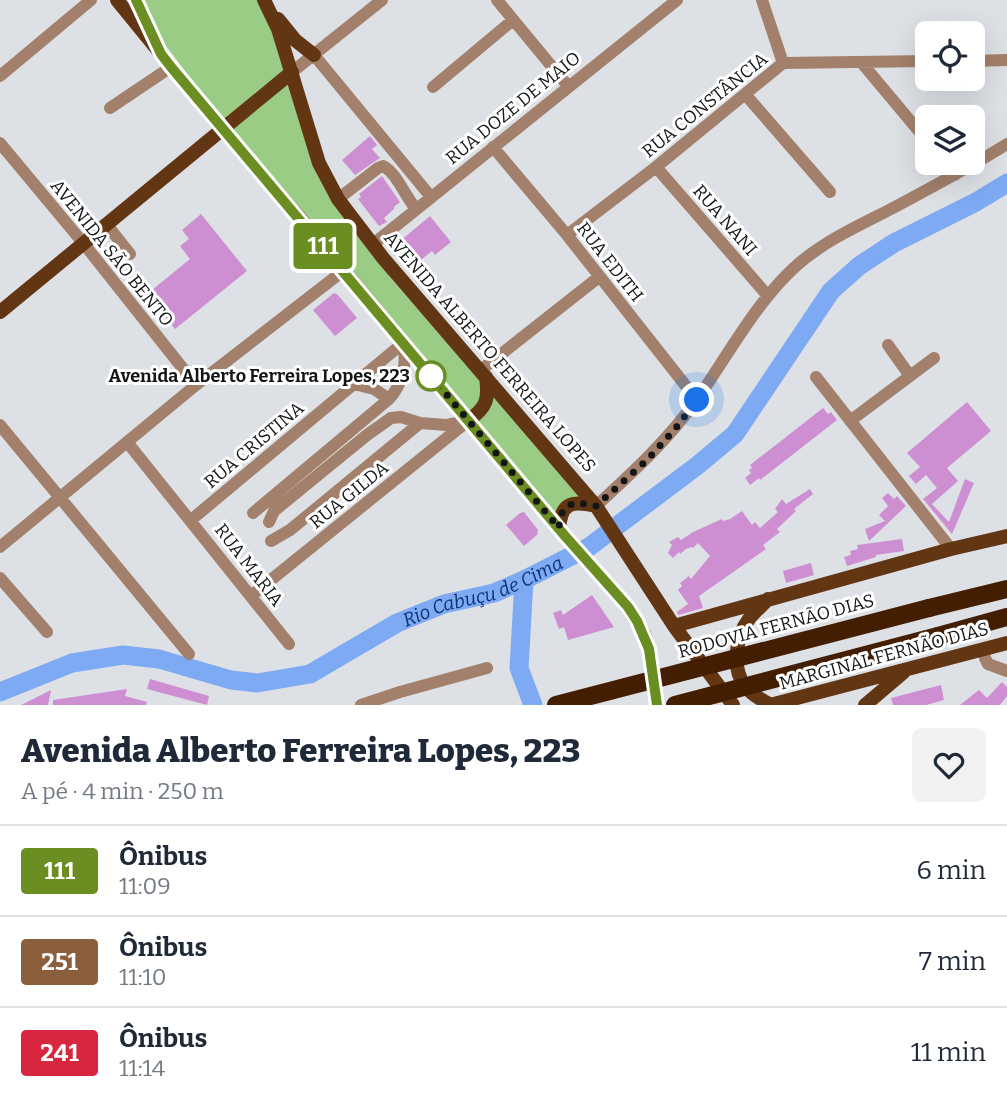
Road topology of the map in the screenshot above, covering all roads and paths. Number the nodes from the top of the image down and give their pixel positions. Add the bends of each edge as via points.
1 (91, 0) edge
2 (117, 0) edge
3 (136, 0) edge
4 (264, 0) edge
5 (382, 0) edge
6 (497, 0) edge
7 (677, 0) edge
8 (762, 0) edge
9 (513, 20) junction
10 (161, 54) junction
11 (314, 55) junction
12 (1007, 60) edge
13 (915, 61) edge
14 (985, 61) edge
15 (861, 62) junction
16 (783, 63) junction
17 (171, 67) junction
18 (292, 72) junction
19 (0, 76) edge
20 (568, 86) junction
21 (433, 88) dead end
22 (745, 94) junction
23 (110, 108) dead end
24 (915, 126) edge
25 (223, 130) junction
26 (0, 143) edge
27 (1007, 144) edge
28 (493, 147) junction
29 (985, 157) edge
30 (656, 167) junction
31 (955, 175) edge
32 (830, 192) dead end
33 (431, 197) junction
34 (338, 199) junction
35 (416, 209) junction
36 (107, 225) junction
37 (567, 235) junction
38 (84, 244) junction
39 (372, 244) junction
40 (130, 254) dead end
41 (343, 271) junction
42 (599, 277) junction
43 (768, 296) junction
44 (0, 312) edge
45 (403, 343) junction
46 (888, 345) dead end
47 (934, 358) dead end
48 (483, 374) junction
49 (910, 376) junction
50 (816, 377) dead end
51 (354, 384) junction
52 (196, 385) junction
53 (389, 398) junction
54 (697, 400) junction
55 (469, 420) junction
56 (850, 421) junction
57 (420, 423) junction
58 (0, 425) edge
59 (127, 442) junction
60 (59, 498) junction
61 (598, 509) junction
62 (253, 513) dead end
63 (191, 520) junction
64 (269, 522) dead end
65 (562, 532) junction
66 (1007, 536) edge
67 (271, 541) dead end
68 (0, 547) edge
69 (951, 549) junction
70 (1007, 577) edge
71 (0, 578) edge
72 (1007, 589) edge
73 (251, 596) junction
74 (769, 598) junction
75 (935, 607) junction
76 (1007, 617) edge
77 (674, 626) junction
78 (47, 632) dead end
79 (289, 643) dead end
80 (1007, 643) edge
81 (984, 649) junction
82 (189, 654) dead end
83 (487, 668) dead end
84 (906, 670) junction
85 (1007, 671) edge
86 (361, 705) edge
87 (556, 705) edge
88 (657, 705) edge
89 (675, 705) edge
90 (733, 705) edge
91 (771, 705) edge
92 (865, 705) edge

1 - 19 street
2 - 10 main road
3 - 10 main road
4 - 11 main road via 295,40
4 - 18 main road, AVENIDA ALBERTO FERREIRA LOPES
5 - 11 street
6 - 9 street
7 - 20 street, RUA DOZE DE MAIO
8 - 16 street
9 - 20 street
9 - 21 street
10 - 17 main road
11 - 18 street
11 - 33 street
12 - 14 street
13 - 15 street, RUA CONSTÂNCIA
15 - 16 street, RUA CONSTÂNCIA
15 - 24 street
16 - 22 street, RUA CONSTÂNCIA
17 - 23 street
17 - 25 main road
18 - 25 main road
18 - 34 main road, AVENIDA ALBERTO FERREIRA LOPES via 319,163
20 - 28 street, RUA DOZE DE MAIO
22 - 30 street, RUA CONSTÂNCIA
22 - 32 street
25 - 36 main road
25 - 41 main road
26 - 38 street, AVENIDA SÃO BENTO
27 - 29 street
28 - 33 street, RUA DOZE DE MAIO via 448,174
28 - 37 street, RUA EDITH
30 - 37 street, RUA CONSTÂNCIA
30 - 43 street, RUA NANI
31 - 43 street via 821,246
33 - 35 street, RUA DOZE DE MAIO
34 - 35 street via 383,166
34 - 39 main road, AVENIDA ALBERTO FERREIRA LOPES
35 - 39 street, RUA DOZE DE MAIO
36 - 38 main road
36 - 40 street
37 - 42 street, RUA EDITH
38 - 44 main road
38 - 52 street, AVENIDA SÃO BENTO
39 - 48 main road, AVENIDA ALBERTO FERREIRA LOPES
41 - 45 main road
41 - 52 street
42 - 48 street
42 - 54 street, RUA EDITH
43 - 54 street
45 - 51 street, RUA CRISTINA
45 - 53 street via 402,380
45 - 55 main road
46 - 49 street
47 - 49 street
48 - 55 main road via 488,398
48 - 61 main road, AVENIDA ALBERTO FERREIRA LOPES
49 - 56 street
50 - 56 street
51 - 53 street via 374,388
51 - 63 street, RUA CRISTINA
52 - 59 street
53 - 62 street
54 - 61 street
55 - 57 street via 446,425
55 - 65 main road
55 - 73 street, RUA GILDA
56 - 69 street
57 - 64 street via 401,416 391,418 274,511
57 - 67 street
58 - 60 street
59 - 60 street
59 - 63 street, RUA MARIA
60 - 68 street
60 - 82 street
61 - 65 main road via 571,504 562,512
61 - 77 main road, AVENIDA ALBERTO FERREIRA LOPES
63 - 73 street, RUA MARIA
65 - 88 main road via 628,607 644,634
66 - 69 main road
69 - 74 main road
70 - 75 highway
71 - 78 street
72 - 75 highway, RODOVIA FERNÃO DIAS
73 - 79 street, RUA MARIA
74 - 77 main road
74 - 91 main road via 749,619 737,656 744,685
75 - 87 highway, RODOVIA FERNÃO DIAS, bridge
76 - 89 highway, bridge
77 - 90 main road, AVENIDA ALBERTO FERREIRA LOPES
80 - 81 main road, MARGINAL FERNÃO DIAS
81 - 84 main road, MARGINAL FERNÃO DIAS
81 - 85 street via 988,664
83 - 86 street
84 - 91 main road, MARGINAL FERNÃO DIAS
84 - 92 main road

